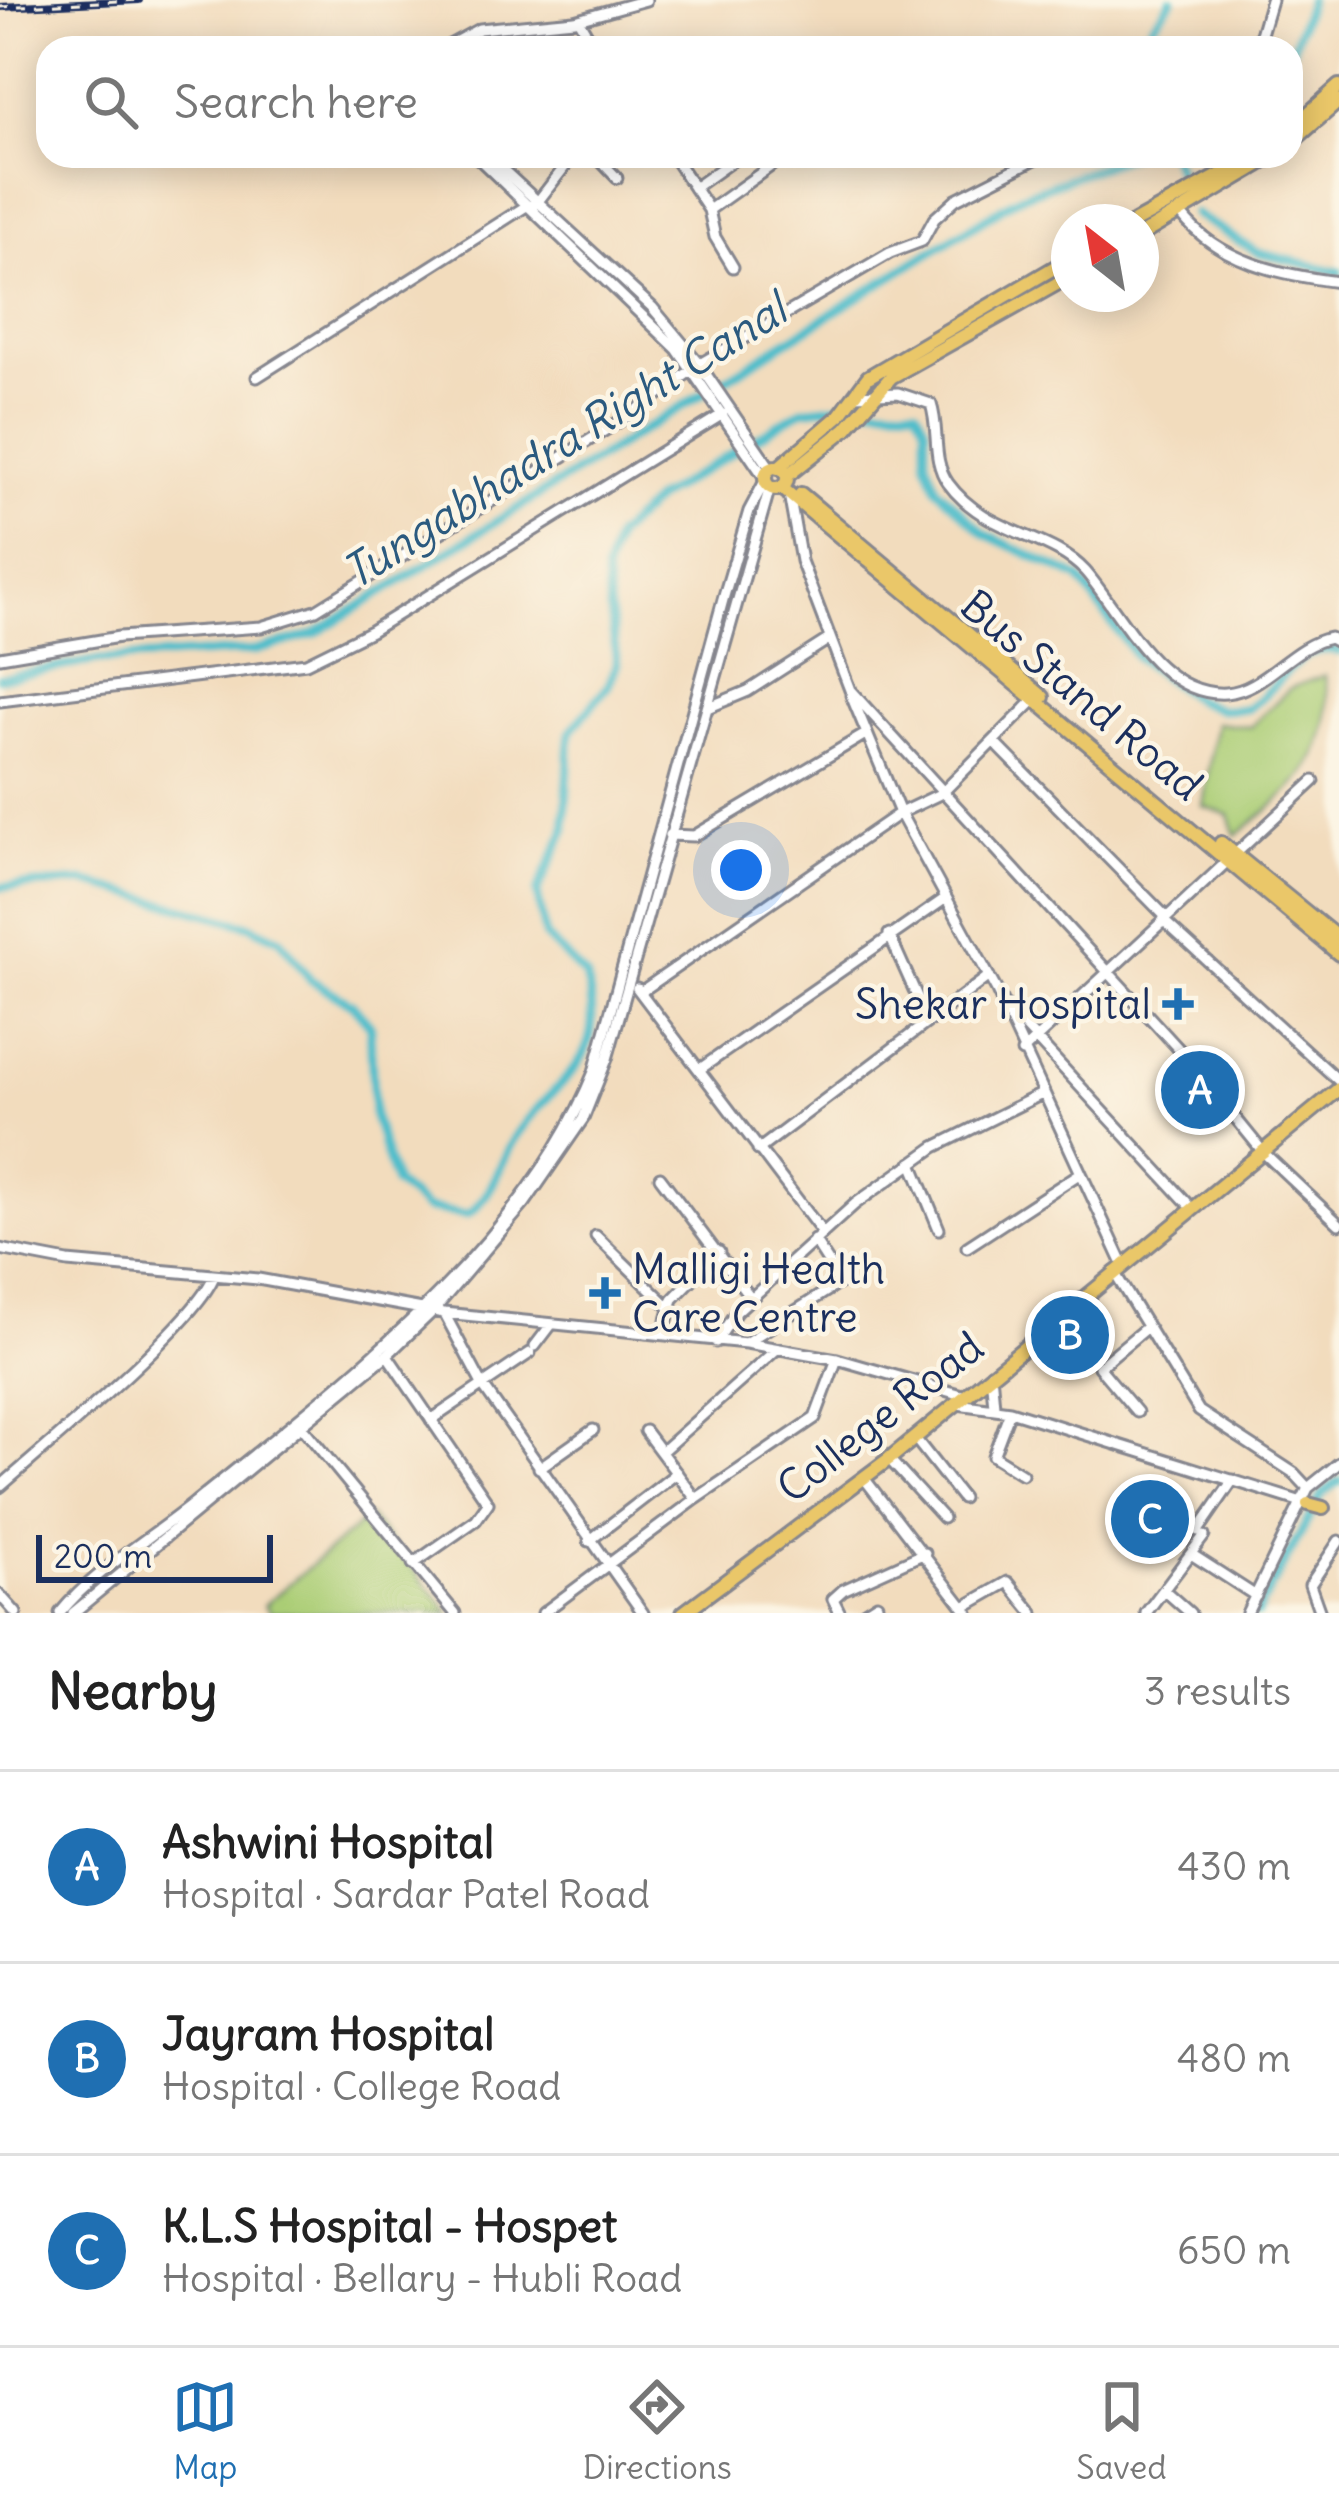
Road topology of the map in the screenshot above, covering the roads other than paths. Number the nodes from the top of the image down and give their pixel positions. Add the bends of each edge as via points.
1 (646, 0) edge
2 (1271, 0) edge
3 (578, 19) junction
4 (466, 36) edge
5 (588, 36) edge
6 (1260, 36) edge
7 (1339, 86) edge
8 (1339, 101) edge
9 (1303, 118) edge
10 (1303, 132) edge
11 (490, 168) edge
12 (499, 168) edge
13 (563, 168) edge
14 (607, 168) edge
15 (682, 168) edge
16 (767, 168) edge
17 (1019, 168) edge
18 (1234, 168) edge
19 (1255, 168) edge
20 (722, 169) edge
21 (617, 178) dead end
22 (694, 188) junction
23 (532, 205) junction
24 (1159, 209) edge
25 (709, 210) junction
26 (1181, 214) junction
27 (1159, 226) edge
28 (733, 267) dead end
29 (1051, 270) edge
30 (1339, 282) edge
31 (1051, 288) edge
32 (698, 369) junction
33 (257, 377) dead end
34 (871, 395) junction
35 (849, 398) junction
36 (722, 408) junction
37 (844, 421) junction
38 (777, 480) junction
39 (830, 639) junction
40 (1339, 643) edge
41 (0, 657) edge
42 (850, 690) junction
43 (1037, 697) junction
44 (0, 701) edge
45 (706, 708) junction
46 (864, 736) junction
47 (994, 742) junction
48 (1314, 781) dead end
49 (941, 793) junction
50 (900, 813) junction
51 (669, 835) junction
52 (1232, 858) junction
53 (946, 898) junction
54 (1164, 918) junction
55 (890, 934) junction
56 (1339, 939) edge
57 (1339, 954) edge
58 (1107, 971) junction
59 (988, 976) junction
60 (627, 984) junction
61 (642, 991) junction
62 (1001, 1002) junction
63 (927, 1019) junction
64 (1037, 1037) junction
65 (1022, 1052) junction
66 (700, 1069) junction
67 (1339, 1085) edge
68 (1042, 1094) junction
69 (758, 1150) junction
70 (1264, 1153) junction
71 (912, 1162) junction
72 (1079, 1174) junction
73 (660, 1177) dead end
74 (1193, 1209) junction
75 (1339, 1224) edge
76 (939, 1228) dead end
77 (596, 1236) dead end
78 (818, 1236) junction
79 (967, 1247) dead end
80 (0, 1249) edge
81 (719, 1252) junction
82 (1118, 1268) junction
83 (214, 1276) junction
84 (751, 1298) junction
85 (669, 1307) junction
86 (434, 1311) junction
87 (551, 1325) junction
88 (1147, 1327) junction
89 (663, 1334) junction
90 (716, 1342) junction
91 (746, 1343) junction
92 (777, 1348) junction
93 (387, 1355) junction
94 (837, 1359) junction
95 (991, 1373) junction
96 (482, 1386) junction
97 (956, 1400) junction
98 (994, 1406) junction
99 (1010, 1411) junction
100 (1137, 1412) dead end
101 (431, 1420) junction
102 (299, 1423) junction
103 (593, 1430) dead end
104 (645, 1431) dead end
105 (914, 1436) junction
106 (661, 1452) junction
107 (890, 1459) junction
108 (1339, 1463) edge
109 (539, 1468) junction
110 (677, 1473) junction
111 (1022, 1474) dead end
112 (864, 1478) junction
113 (1232, 1480) junction
114 (0, 1487) edge
115 (1308, 1488) junction
116 (696, 1498) junction
117 (962, 1498) dead end
118 (1306, 1503) junction
119 (1323, 1508) joint
120 (1339, 1514) edge
121 (943, 1518) dead end
122 (589, 1541) junction
123 (1339, 1541) edge
124 (925, 1553) junction
125 (1191, 1554) junction
126 (413, 1564) junction
127 (607, 1566) junction
128 (1164, 1590) junction
129 (0, 1594) edge
130 (1256, 1596) junction
131 (877, 1604) dead end
132 (966, 1610) edge
133 (16, 1613) edge
134 (60, 1613) edge
135 (73, 1613) edge
136 (454, 1613) edge
137 (543, 1613) edge
138 (643, 1613) edge
139 (683, 1613) edge
140 (840, 1613) edge
141 (863, 1613) edge
142 (1033, 1613) edge
143 (1146, 1613) edge
144 (1190, 1613) edge
145 (1247, 1613) edge
146 (1320, 1613) edge

1 - 3 street
2 - 6 street
3 - 4 street
3 - 5 street
7 - 9 main road
8 - 10 main road
11 - 23 street
12 - 23 street
13 - 23 street
14 - 21 street
15 - 22 street
16 - 25 street
17 - 32 street via 942,209 917,244
18 - 24 main road
19 - 26 main road
20 - 22 street
22 - 25 street
23 - 32 street via 652,307
23 - 33 street
25 - 28 street
26 - 27 main road
26 - 30 street via 1200,236 1259,266
29 - 35 main road via 868,377
31 - 34 main road
32 - 36 street
32 - 41 street via 303,616
34 - 35 street
34 - 37 main road
34 - 40 street via 915,395 931,404 939,466 954,490 1007,531 1073,560 1145,652 1180,679 1227,692 1304,645
35 - 37 main road
36 - 38 street
36 - 44 street via 328,655 255,674
37 - 38 main road
38 - 39 street
38 - 43 main road, Bus Stand Road
38 - 45 street
38 - 86 street via 749,511 583,1099
39 - 42 street
39 - 45 street
42 - 46 street
42 - 49 street
43 - 47 street
43 - 52 main road, Bus Stand Road
45 - 51 street
46 - 50 street
46 - 51 street via 694,836
47 - 49 street
47 - 54 street
48 - 52 street
49 - 50 street
49 - 58 street
50 - 53 street
50 - 61 street
51 - 60 street
52 - 54 street
52 - 56 main road, Bus Stand Road
52 - 57 main road, Bus Stand Road
53 - 55 street
53 - 59 street
54 - 58 street
54 - 67 street
55 - 63 street
55 - 66 street
58 - 64 street
58 - 70 street
59 - 62 street
59 - 63 street
60 - 61 street
60 - 86 street via 594,1092 561,1157
61 - 66 street
62 - 64 street
62 - 65 street
63 - 69 street
64 - 65 street
64 - 74 street
65 - 68 street
66 - 69 street
67 - 70 main road, College Road
68 - 71 street
68 - 72 street
69 - 78 street
70 - 74 main road, College Road
70 - 75 street
71 - 76 street
71 - 78 street
72 - 79 street
72 - 82 street
73 - 81 street
74 - 82 main road, College Road
77 - 85 street
78 - 84 street
78 - 91 street via 841,1282
80 - 83 street
81 - 84 street
81 - 85 street
82 - 88 street
82 - 95 main road, College Road
83 - 86 street
83 - 114 street via 166,1335
84 - 90 street
85 - 89 street
86 - 87 street
86 - 93 street
86 - 96 street
86 - 102 street
87 - 89 street
87 - 96 street via 533,1350
88 - 100 street via 1100,1366
88 - 115 street via 1199,1411
89 - 90 street
90 - 91 street
91 - 92 street
92 - 94 street
92 - 106 street
93 - 101 street
93 - 102 street
94 - 97 street
94 - 116 street via 815,1418
95 - 97 main road, College Road
95 - 98 street
96 - 101 street
96 - 109 street
97 - 98 street
97 - 105 main road, College Road
98 - 99 street
99 - 111 street via 993,1456
99 - 113 street
101 - 126 street via 488,1509
102 - 126 street
102 - 134 street
102 - 135 street
103 - 109 street
104 - 106 street
105 - 107 main road, College Road
105 - 117 street
106 - 110 street
107 - 112 main road, College Road
107 - 121 street
108 - 115 street
109 - 122 street
110 - 116 street
110 - 122 street
112 - 124 street
112 - 139 main road, College Road
113 - 118 street
113 - 125 street
115 - 118 street
116 - 127 street
118 - 119 main road
118 - 130 street
119 - 120 street
122 - 127 street
123 - 146 street via 1310,1585
124 - 132 street
124 - 140 street via 843,1590 833,1600
125 - 128 street
125 - 130 street
126 - 136 street
127 - 137 street
127 - 138 street
128 - 143 street
128 - 144 street
129 - 133 street
130 - 145 street
131 - 141 street
132 - 142 street via 1008,1582

